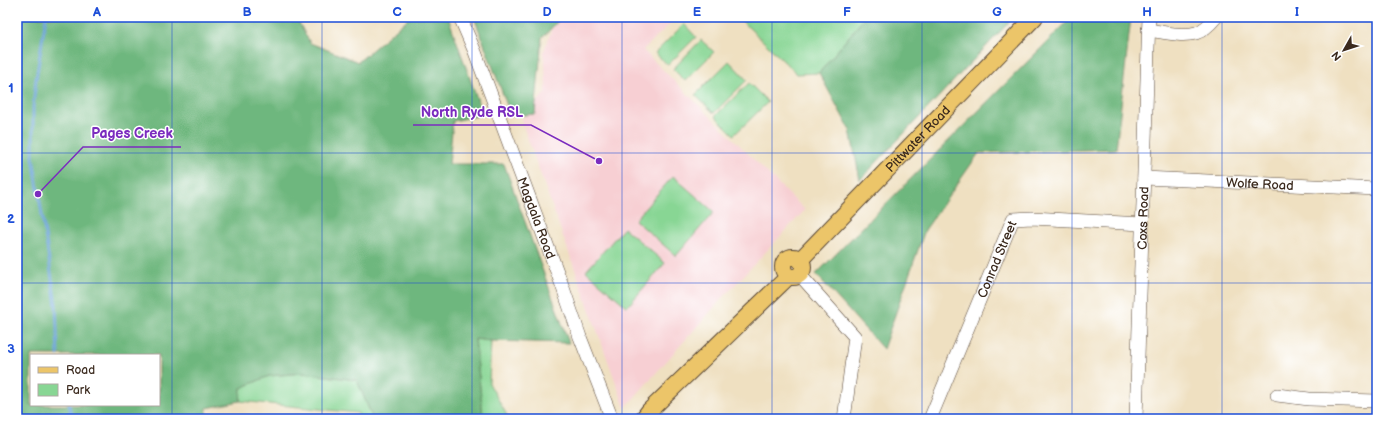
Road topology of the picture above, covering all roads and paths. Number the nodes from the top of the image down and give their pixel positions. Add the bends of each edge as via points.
1 (460, 17) edge
2 (1035, 17) edge
3 (1216, 17) edge
4 (1148, 23) edge
5 (1144, 178) junction
6 (1377, 189) edge
7 (1142, 224) junction
8 (796, 271) junction
9 (1277, 394) dead end
10 (1377, 401) edge
11 (612, 419) edge
12 (643, 419) edge
13 (844, 419) edge
14 (930, 419) edge
15 (1136, 419) edge

1 - 11 street, Magdala Road via 476,52
2 - 8 main road, Pittwater Road
3 - 4 street via 1196,33 1179,34
4 - 5 street, Coxs Road
5 - 6 street, Wolfe Road
5 - 7 street, Coxs Road
7 - 14 street, Conrad Street via 1013,219
7 - 15 street, Coxs Road
8 - 12 main road, Pittwater Road
8 - 13 street via 855,337
9 - 10 street via 1309,399

